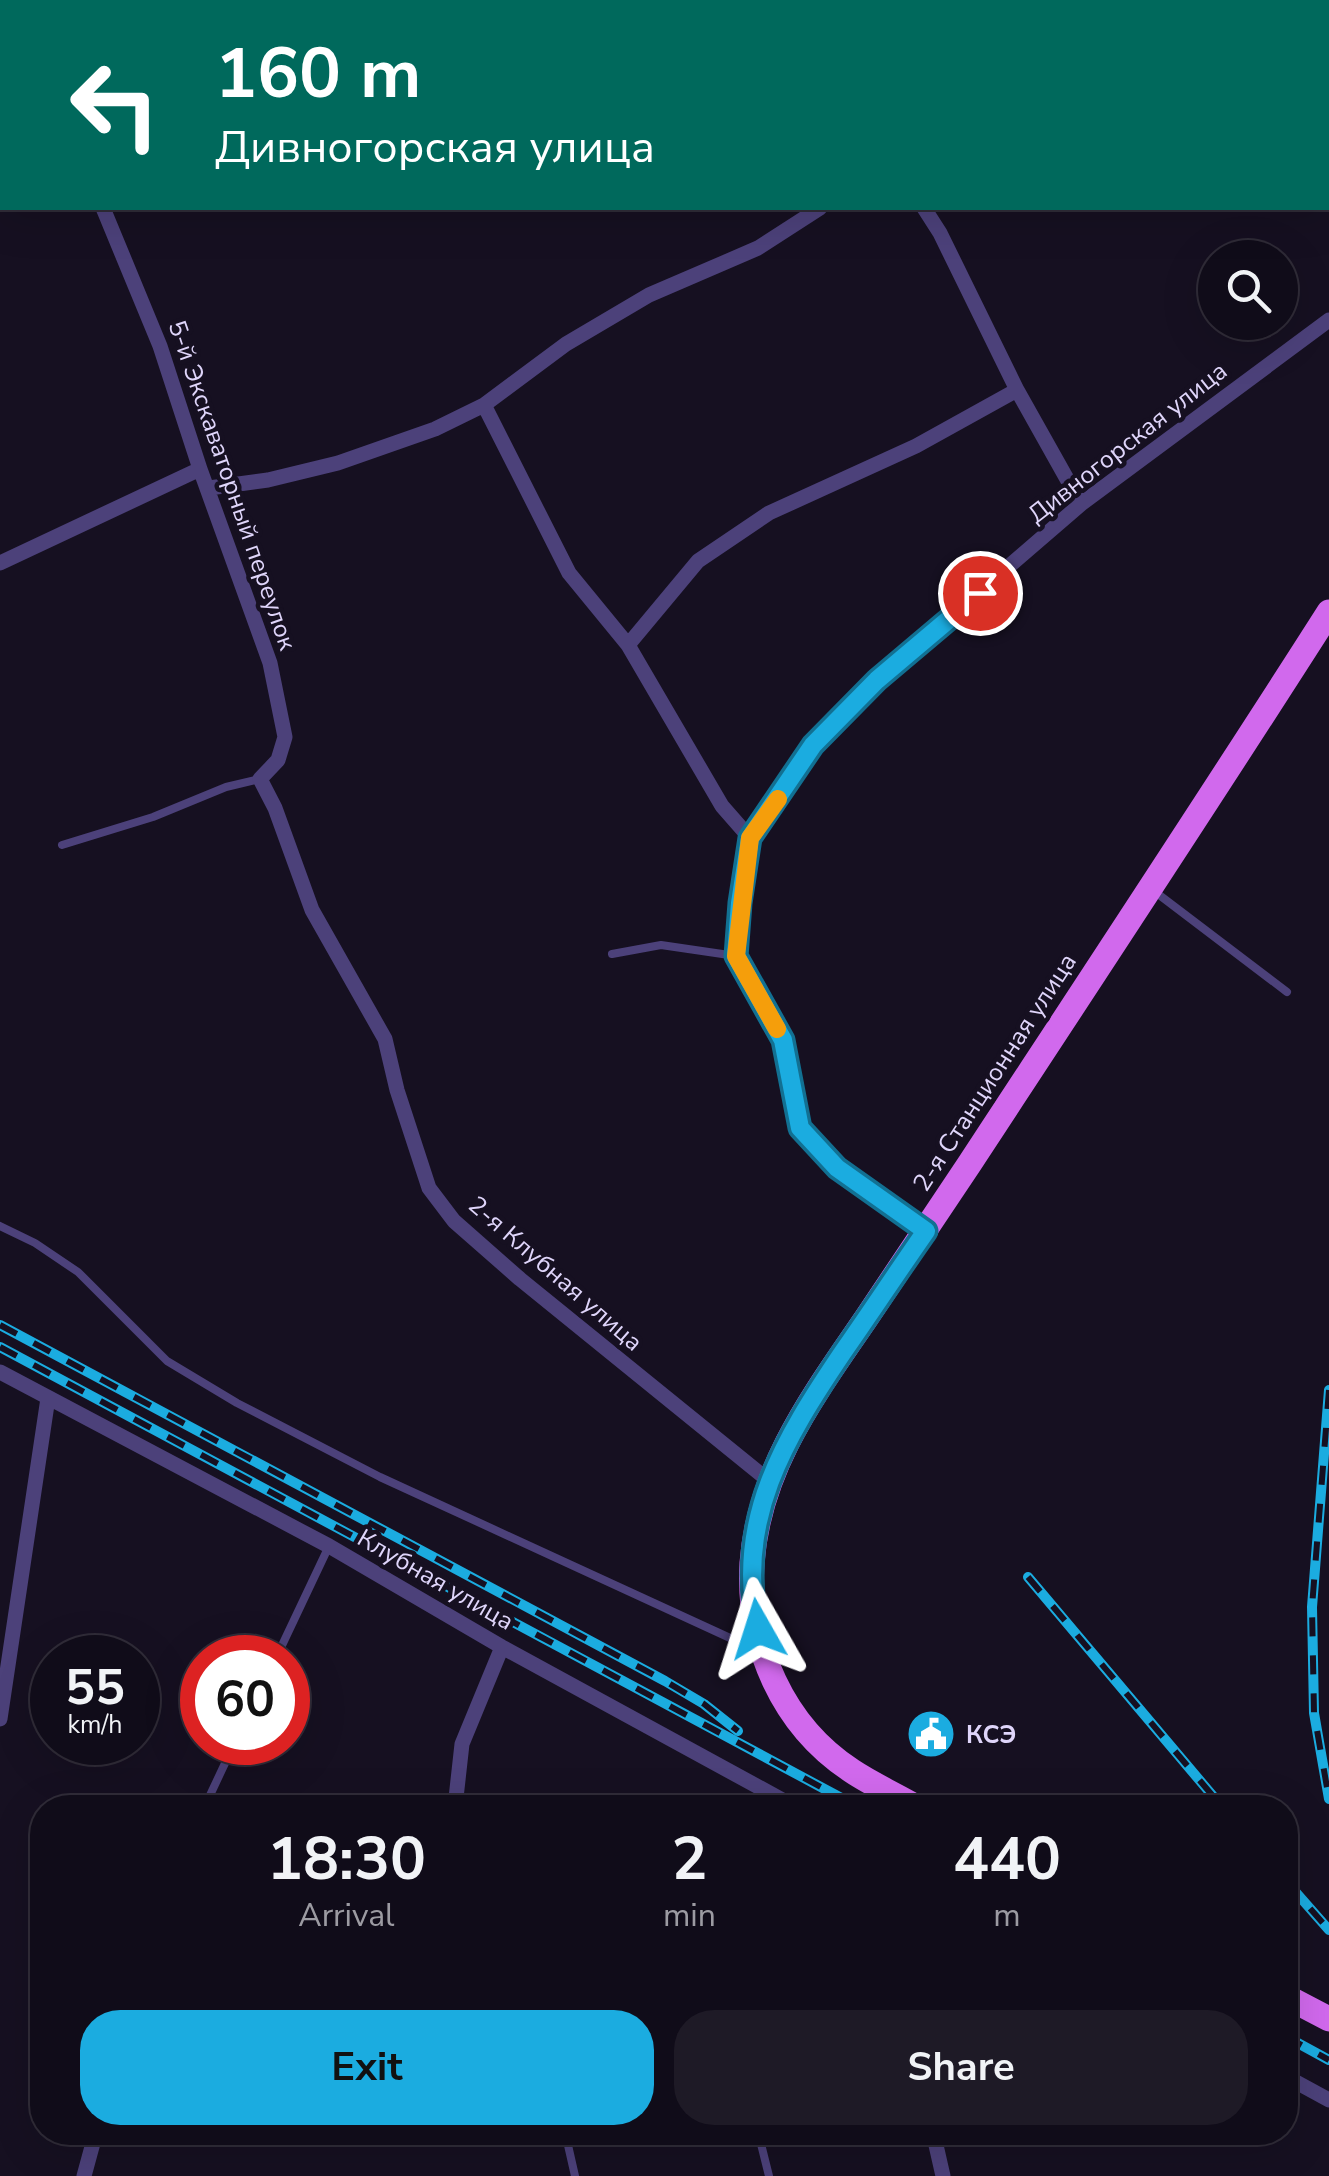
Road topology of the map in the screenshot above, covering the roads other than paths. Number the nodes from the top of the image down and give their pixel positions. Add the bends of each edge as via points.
1 (105, 210) edge
2 (817, 210) edge
3 (925, 210) edge
4 (1329, 320) edge
5 (1017, 390) junction
6 (484, 405) junction
7 (200, 469) junction
8 (209, 488) junction
9 (1081, 504) junction
10 (0, 563) edge
11 (1329, 612) edge
12 (628, 646) junction
13 (260, 780) junction
14 (750, 838) junction
15 (62, 845) dead end
16 (1150, 888) junction
17 (612, 954) dead end
18 (736, 956) junction
19 (1287, 992) dead end
20 (0, 1226) edge
21 (926, 1231) junction
22 (0, 1372) edge
23 (48, 1398) junction
24 (769, 1480) junction
25 (329, 1546) junction
26 (287, 1635) edge
27 (502, 1647) junction
28 (762, 1652) junction
29 (0, 1719) edge
30 (224, 1765) edge
31 (210, 1795) edge
32 (456, 1795) edge
33 (771, 1795) edge
34 (895, 1795) edge
35 (1298, 2002) edge
36 (1329, 2018) edge
37 (1298, 2083) edge
38 (1329, 2100) edge
39 (92, 2145) edge
40 (568, 2145) edge
41 (761, 2145) edge
42 (936, 2145) edge
43 (84, 2176) edge
44 (575, 2176) edge
45 (769, 2176) edge
46 (942, 2176) edge

1 - 7 street, 5-й Экскаваторный переулок
2 - 6 street via 758,248 648,294
3 - 5 street
4 - 9 street, Дивногорская улица
5 - 9 street
5 - 12 street via 916,446 769,513 698,561
6 - 8 street via 338,463
6 - 12 street via 569,574
7 - 8 street, 5-й Экскаваторный переулок
7 - 10 street
8 - 13 street, 5-й Экскаваторный переулок via 270,663 285,737 278,760
9 - 14 street, Дивногорская улица via 877,680 813,745
11 - 16 main road, 2-я Станционная улица
12 - 14 street via 722,806
13 - 15 lane
13 - 24 street, 2-я Клубная улица via 312,910 385,1039 429,1188 454,1221 520,1279
14 - 18 street, Дивногорская улица
16 - 19 lane
16 - 21 main road, 2-я Станционная улица
17 - 18 lane via 661,945
18 - 21 street via 783,1040 800,1128 837,1168
20 - 28 lane via 78,1272 168,1361 237,1403
21 - 24 main road, 2-я Станционная улица via 800,1416
22 - 23 street, Клубная улица
23 - 25 street, Клубная улица
23 - 29 street
24 - 28 main road, 2-я Станционная улица via 752,1564
25 - 26 lane
25 - 27 street, Клубная улица
27 - 32 street via 462,1744
27 - 33 street, Клубная улица
28 - 34 main road, 2-я Станционная улица via 786,1708 814,1740
30 - 31 lane
35 - 36 main road
37 - 38 street
39 - 43 street
40 - 44 lane
41 - 45 lane
42 - 46 street

